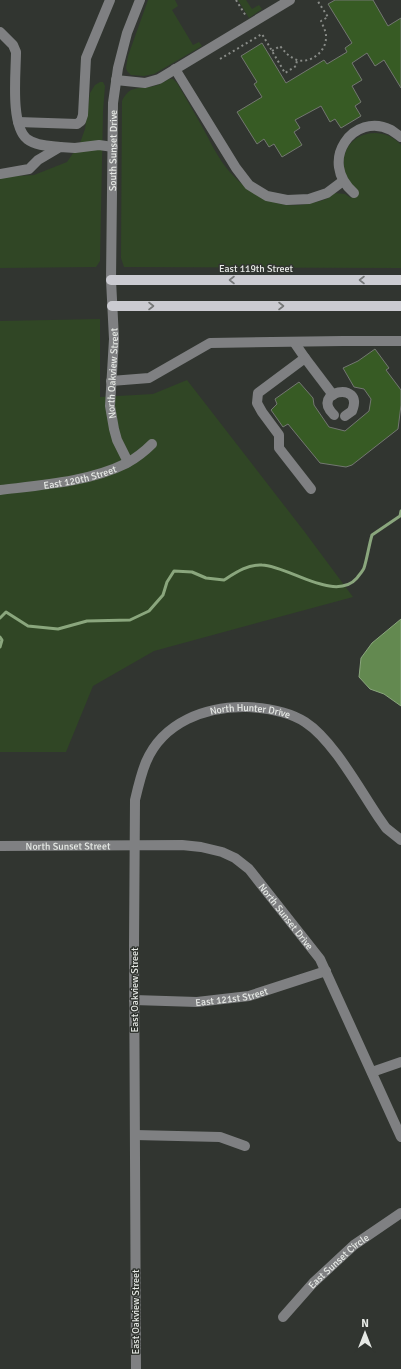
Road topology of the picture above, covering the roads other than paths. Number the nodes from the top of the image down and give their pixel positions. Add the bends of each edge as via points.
1 (110, 0) edge
2 (140, 0) edge
3 (290, 0) edge
4 (0, 32) edge
5 (175, 69) junction
6 (116, 80) junction
7 (18, 122) junction
8 (401, 138) edge
9 (60, 147) junction
10 (113, 147) junction
11 (0, 174) edge
12 (343, 181) junction
13 (354, 193) dead end
14 (111, 280) junction
15 (401, 280) edge
16 (112, 306) junction
17 (401, 306) edge
18 (294, 342) junction
19 (400, 343) edge
20 (305, 358) junction
21 (111, 381) junction
22 (333, 395) junction
23 (334, 415) dead end
24 (345, 416) dead end
25 (152, 444) dead end
26 (128, 462) junction
27 (311, 489) dead end
28 (0, 490) edge
29 (401, 840) edge
30 (136, 845) junction
31 (0, 846) edge
32 (326, 971) junction
33 (134, 1000) junction
34 (401, 1062) edge
35 (372, 1072) junction
36 (135, 1135) junction
37 (401, 1137) edge
38 (245, 1146) dead end
39 (401, 1213) edge
40 (283, 1317) dead end
41 (136, 1369) edge

1 - 7 street via 86,58 81,121 77,124
2 - 6 street, South Sunset Drive via 127,33
3 - 5 street
4 - 7 street via 13,45 16,52
5 - 6 street via 159,79 145,83
5 - 12 street via 236,168 249,184 267,196 287,200 309,199 327,193
6 - 10 street, South Sunset Drive
7 - 9 street via 27,139 41,145
8 - 12 street via 390,130 378,126 354,133 339,153 338,166
9 - 10 street
9 - 11 street via 30,168
10 - 14 street, South Sunset Drive
12 - 13 street
15 -> 14 main road, East 119th Street
14 - 16 street, South Sunset Drive
16 -> 17 main road
16 - 21 street, North Oakview Street via 114,338
18 - 19 street
18 - 20 street
18 - 21 street via 210,343 149,378
20 - 22 street
20 - 27 street via 258,393 257,402 279,435 279,448
21 - 26 street, North Oakview Street via 110,406 114,430
22 - 23 street via 328,404
22 - 24 street via 343,391 353,399 352,411
25 - 26 street, East 120th Street
26 - 28 street, East 120th Street via 78,479
29 - 30 street, North Hunter Drive via 386,828 337,755 305,722 263,708 234,707 203,712 187,719 172,729 155,747 147,760 135,800
30 - 31 street, North Sunset Street
30 - 32 street, North Sunset Drive via 201,847 235,858 265,887 320,959
30 - 33 street, East Oakview Street
32 - 33 street, East 121st Street via 249,996 197,1002
32 - 35 street, North Sunset Drive
33 - 36 street, East Oakview Street
34 - 35 street
35 - 37 street, North Sunset Drive
36 - 38 street via 220,1137
36 - 41 street, East Oakview Street
39 - 40 street, East Sunset Circle via 354,1245 313,1283

